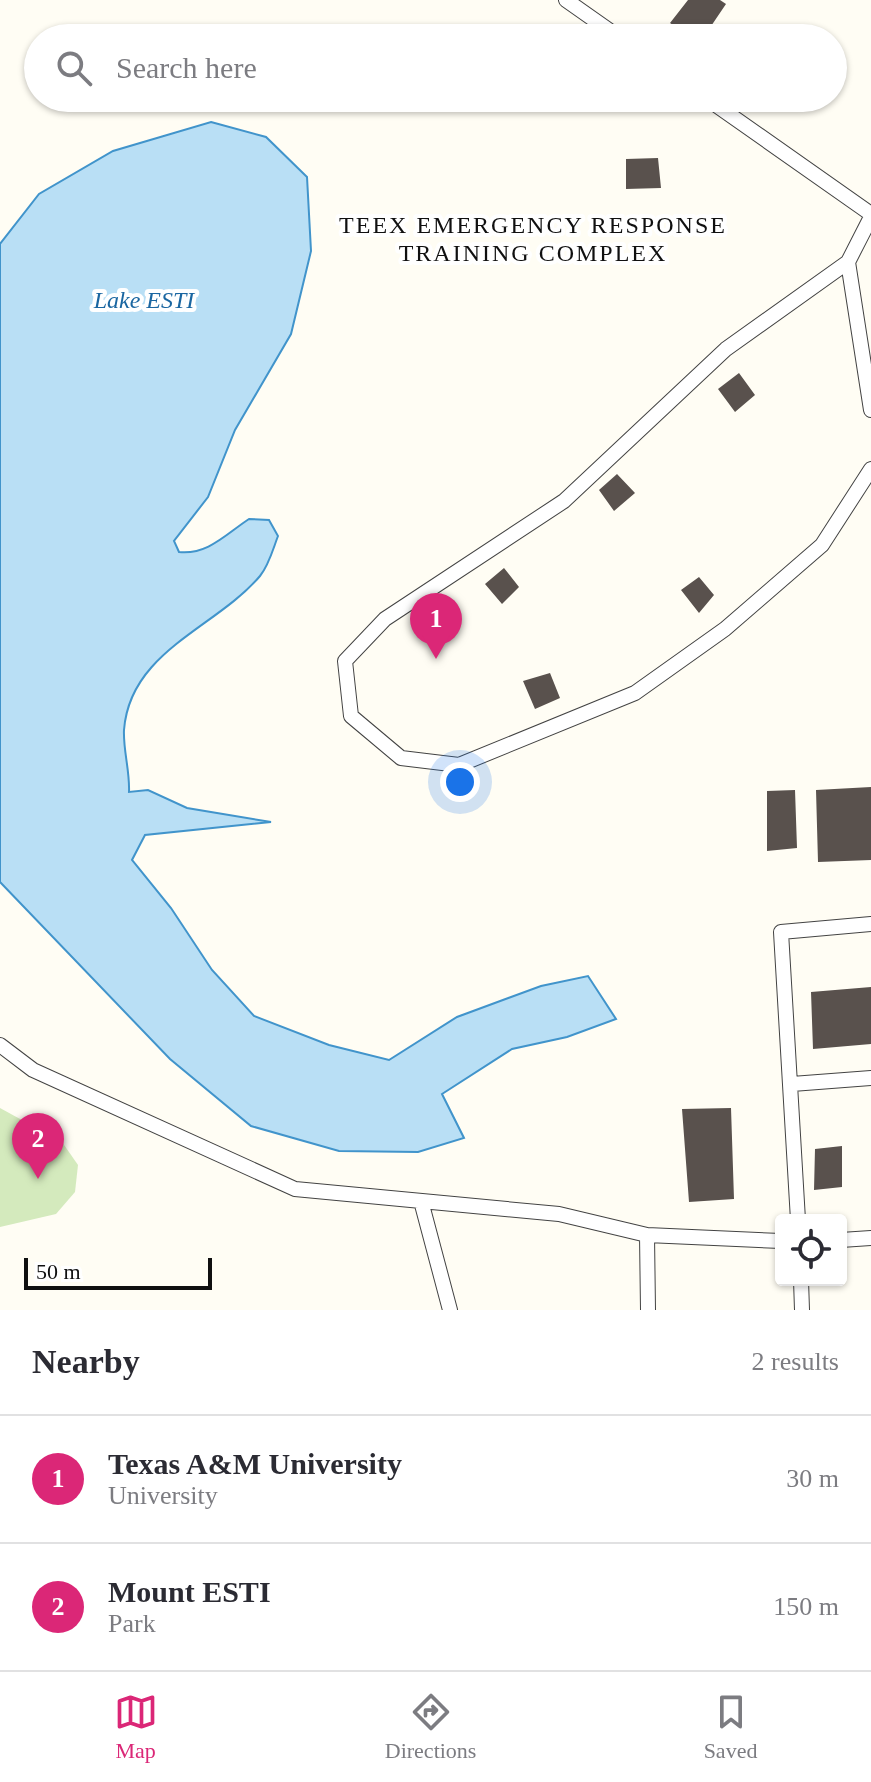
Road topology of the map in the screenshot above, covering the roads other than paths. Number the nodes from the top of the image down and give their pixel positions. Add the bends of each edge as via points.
1 (566, 0) edge
2 (600, 24) edge
3 (726, 112) edge
4 (871, 216) edge
5 (848, 262) junction
6 (871, 410) edge
7 (871, 469) edge
8 (871, 924) edge
9 (0, 1045) edge
10 (871, 1078) edge
11 (792, 1084) junction
12 (421, 1201) junction
13 (798, 1214) edge
14 (647, 1235) junction
15 (871, 1238) edge
16 (847, 1240) edge
17 (775, 1241) edge
18 (801, 1286) edge
19 (450, 1310) edge
20 (648, 1310) edge
21 (802, 1310) edge

1 - 2 lane
3 - 4 lane
4 - 5 lane
5 - 6 lane
5 - 7 lane via 726,349 564,501 385,619 345,661 351,716 401,758 459,765 635,693 725,629 822,545
8 - 11 lane via 781,932
9 - 12 lane via 33,1070 295,1189
10 - 11 lane
11 - 13 lane
12 - 14 lane via 559,1214
12 - 19 lane
14 - 17 lane
14 - 20 lane
15 - 16 lane
18 - 21 lane

